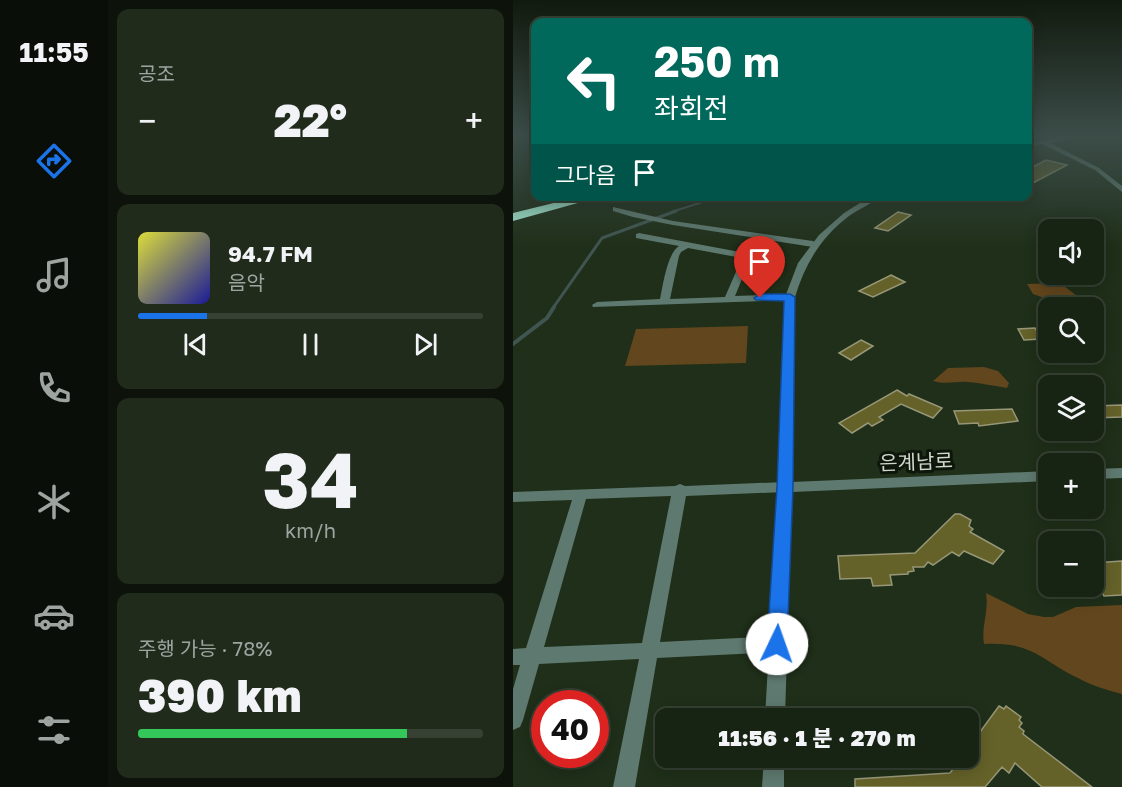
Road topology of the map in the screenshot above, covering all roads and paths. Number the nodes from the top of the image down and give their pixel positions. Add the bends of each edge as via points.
1 (1107, 174) edge
2 (1122, 190) edge
3 (552, 201) edge
4 (579, 201) edge
5 (870, 201) edge
6 (616, 209) dead end
7 (513, 211) edge
8 (513, 218) edge
9 (639, 236) dead end
10 (813, 244) junction
11 (686, 245) junction
12 (758, 246) dead end
13 (747, 256) junction
14 (790, 297) junction
15 (729, 299) junction
16 (664, 302) junction
17 (597, 305) dead end
18 (1122, 473) edge
19 (1104, 474) edge
20 (1038, 476) edge
21 (785, 487) junction
22 (680, 489) junction
23 (581, 493) junction
24 (513, 497) edge
25 (777, 644) junction
26 (649, 650) junction
27 (533, 656) junction
28 (513, 657) edge
29 (775, 708) edge
30 (513, 720) edge
31 (774, 768) edge
32 (624, 787) edge
33 (773, 787) edge

1 - 2 street
3 - 7 highway
4 - 8 highway
5 - 10 street
6 - 10 street via 672,223
9 - 11 street
10 - 14 street
11 - 13 street
11 - 16 street via 675,256
12 - 13 street
13 - 15 street
14 - 15 street
14 - 21 street
15 - 16 street
16 - 17 street
18 - 19 street
20 - 21 street, 은계남로
21 - 22 street, 은계남로
21 - 25 street
22 - 23 street, 은계남로
22 - 26 street
23 - 24 street, 은계남로
23 - 27 street
25 - 26 street
25 - 29 street
26 - 27 street
26 - 32 street
27 - 28 street
27 - 30 street
31 - 33 street

